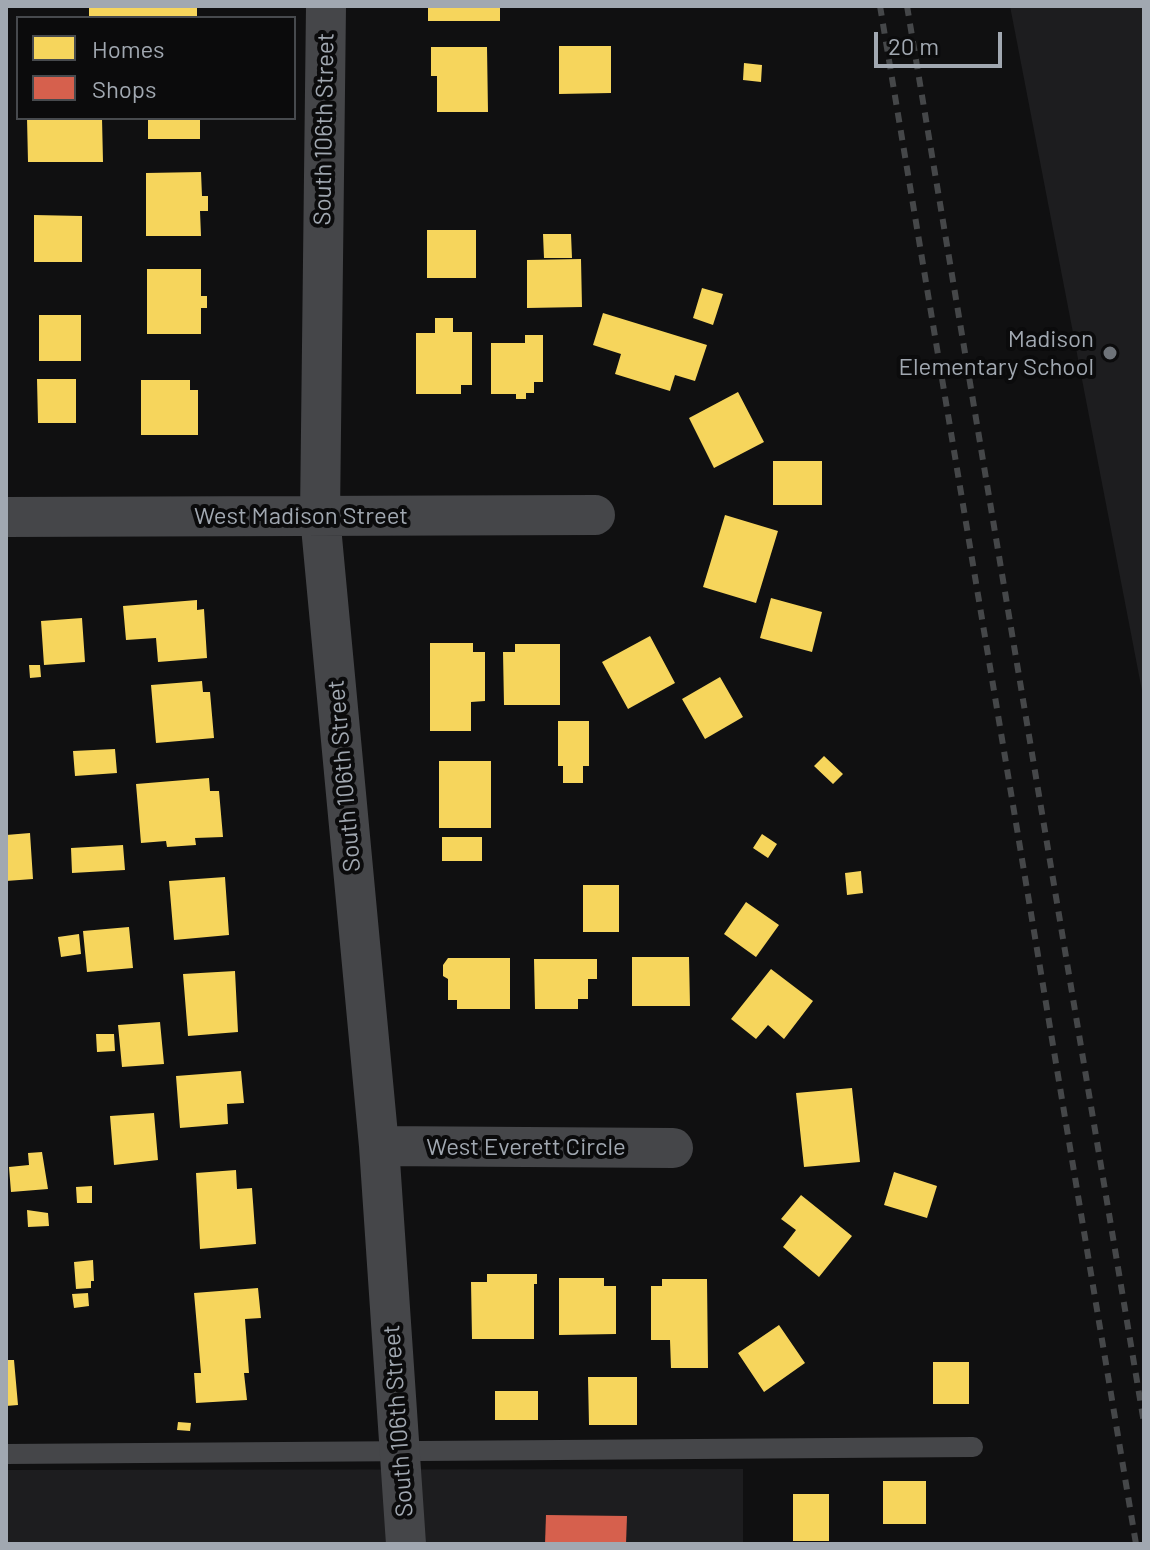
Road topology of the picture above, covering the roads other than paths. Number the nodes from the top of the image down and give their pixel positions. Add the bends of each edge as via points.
1 (326, 6) edge
2 (595, 515) dead end
3 (320, 516) junction
4 (6, 517) edge
5 (379, 1146) junction
6 (673, 1148) dead end
7 (973, 1447) dead end
8 (399, 1451) junction
9 (6, 1454) edge
10 (406, 1544) edge

1 - 3 street, South 106th Street
2 - 3 street, West Madison Street
3 - 4 street, West Madison Street
3 - 5 street, South 106th Street
5 - 6 street, West Everett Circle
5 - 8 street, South 106th Street
7 - 8 lane
8 - 9 lane
8 - 10 street, South 106th Street

